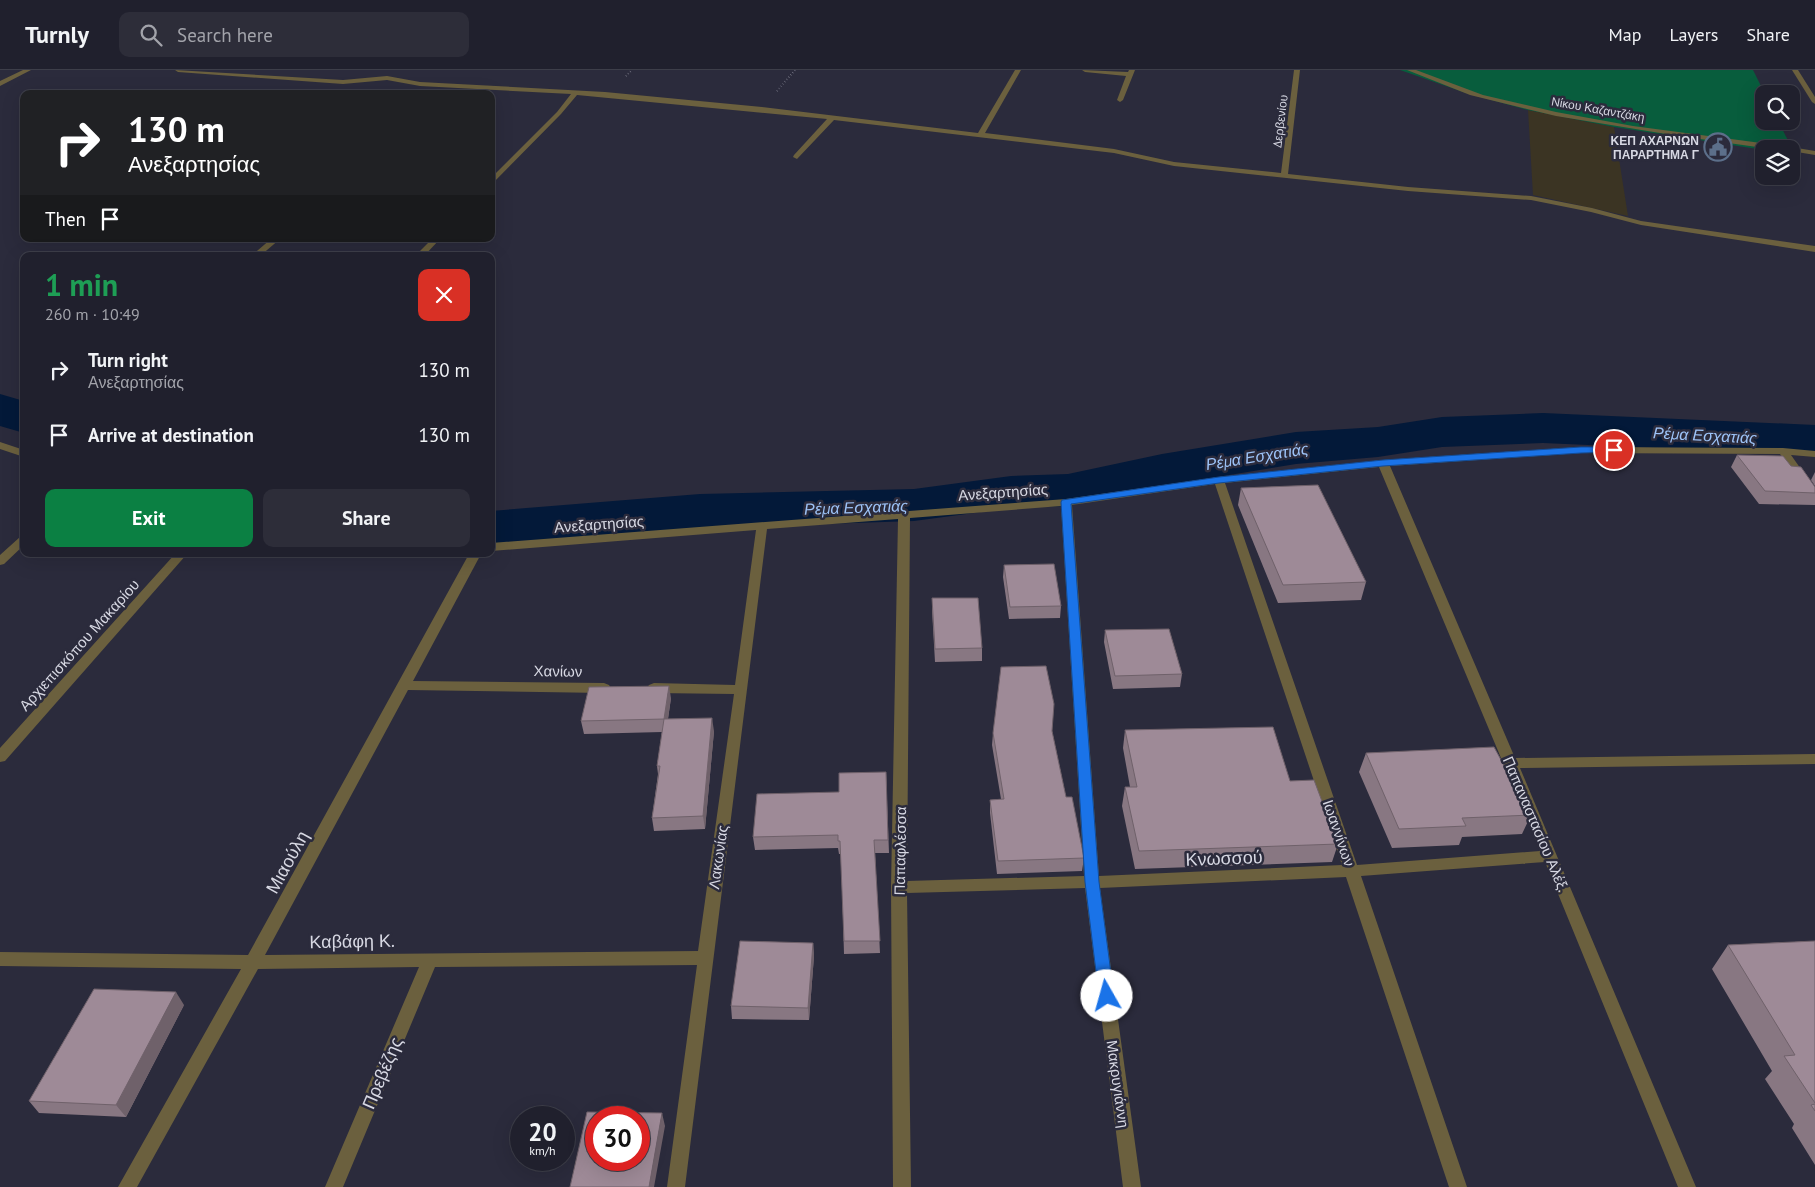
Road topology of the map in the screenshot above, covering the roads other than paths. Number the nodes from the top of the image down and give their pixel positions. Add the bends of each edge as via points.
1 (28, 70) edge
2 (178, 70) edge
3 (1018, 70) edge
4 (1085, 70) edge
5 (1297, 70) edge
6 (1410, 70) edge
7 (1796, 70) edge
8 (1131, 72) edge
9 (386, 74) edge
10 (0, 84) edge
11 (455, 87) junction
12 (452, 90) edge
13 (575, 93) junction
14 (1813, 94) edge
15 (1120, 100) dead end
16 (1815, 102) edge
17 (833, 117) junction
18 (980, 135) junction
19 (1755, 144) edge
20 (1800, 151) edge
21 (1815, 153) edge
22 (797, 157) dead end
23 (1284, 176) junction
24 (495, 179) edge
25 (272, 242) edge
26 (433, 242) edge
27 (1815, 249) edge
28 (260, 252) edge
29 (423, 252) edge
30 (0, 444) edge
31 (1783, 451) junction
32 (20, 452) edge
33 (1815, 454) edge
34 (1383, 463) junction
35 (1219, 480) junction
36 (1815, 497) edge
37 (1066, 502) junction
38 (904, 514) junction
39 (762, 526) junction
40 (20, 543) edge
41 (495, 547) edge
42 (178, 557) edge
43 (473, 557) edge
44 (0, 561) edge
45 (404, 685) junction
46 (613, 688) edge
47 (642, 688) edge
48 (742, 690) junction
49 (0, 757) edge
50 (1815, 759) edge
51 (1511, 763) junction
52 (1550, 856) junction
53 (1352, 871) junction
54 (1092, 882) junction
55 (899, 887) junction
56 (704, 958) junction
57 (0, 959) edge
58 (430, 960) junction
59 (253, 962) junction
60 (127, 1187) edge
61 (334, 1187) edge
62 (676, 1187) edge
63 (902, 1187) edge
64 (1132, 1187) edge
65 (1458, 1187) edge
66 (1687, 1187) edge

1 - 10 street
2 - 9 street via 343,82
3 - 18 street
4 - 8 street
5 - 23 street, Δερβενίου
6 - 19 street, Νίκου Καζαντζάκη via 1480,96 1541,111
7 - 14 street
8 - 15 street
9 - 11 street via 420,84
11 - 12 street
11 - 13 street
13 - 17 street
13 - 24 street
14 - 16 street
17 - 18 street
17 - 22 street
18 - 23 street via 1114,151 1174,164
20 - 21 street, Νίκου Καζαντζάκη
23 - 27 street via 1531,198 1641,223
25 - 28 street
26 - 29 street
30 - 32 street
31 - 33 street, Ανεξαρτησίας
31 - 34 street, Ανεξαρτησίας via 1581,450
31 - 36 street
34 - 35 street, Ανεξαρτησίας
34 - 51 street, Παπαναστασίου Αλέξ.
35 - 37 street, Ανεξαρτησίας
35 - 53 street, Ιωαννίνων
37 - 38 street, Ανεξαρτησίας
37 - 54 street, Μακρυγιάννη
38 - 39 street, Ανεξαρτησίας
38 - 55 street, Παπαφλέσσα
39 - 41 street, Ανεξαρτησίας
39 - 48 street, Λακωνίας
40 - 44 street
42 - 49 street, Αρχιεπισκόπου Μακαρίου
43 - 45 street, Μιαούλη
45 - 46 street, Χανίων
45 - 59 street, Μιαούλη
47 - 48 street
48 - 56 street, Λακωνίας
50 - 51 street
51 - 52 street, Παπαναστασίου Αλέξ.
52 - 53 street, Κνωσσού
52 - 66 street, Παπαναστασίου Αλέξ.
53 - 54 street, Κνωσσού
53 - 65 street, Ιωαννίνων
54 - 55 street, Κνωσσού
54 - 64 street, Μακρυγιάννη
55 - 63 street, Παπαφλέσσα
56 - 58 street, Καβάφη Κ.
56 - 62 street, Λακωνίας
57 - 59 street, Καβάφη Κ.
58 - 59 street, Καβάφη Κ.
58 - 61 street, Πρεβέζης
59 - 60 street, Μιαούλη

